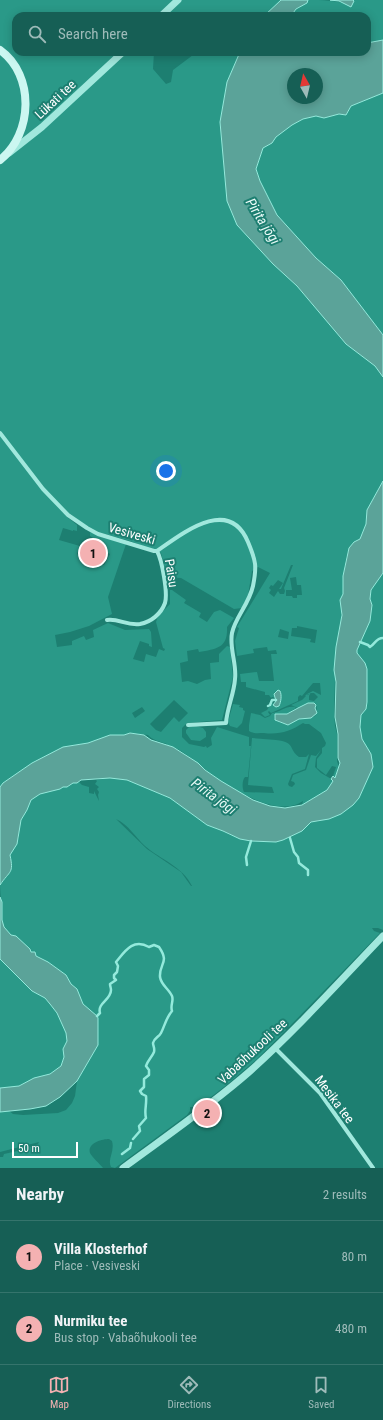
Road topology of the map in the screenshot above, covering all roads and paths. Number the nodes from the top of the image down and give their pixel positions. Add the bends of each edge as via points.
1 (178, 0) edge
2 (165, 12) edge
3 (0, 50) edge
4 (119, 56) edge
5 (9, 153) junction
6 (0, 160) edge
7 (0, 433) edge
8 (157, 551) junction
9 (107, 620) dead end
10 (188, 725) dead end
11 (383, 936) edge
12 (274, 1048) junction
13 (125, 1167) edge
14 (372, 1168) edge

1 - 2 street
3 - 5 main road via 18,71 26,101 20,133
4 - 5 street, Lükati tee via 42,127
5 - 6 main road, Lükati tee
7 - 8 street, Vesiveski via 43,489 68,516 98,534
8 - 9 street, Paisu via 161,561 166,598 154,619 144,623 127,624 113,619
8 - 10 street, Vesiveski via 195,527 210,521 225,520 243,531 256,563 251,595 232,633 236,678 226,723
11 - 12 street, Vabaõhukooli tee
12 - 13 street, Vabaõhukooli tee via 235,1084
12 - 14 street, Mesika tee via 320,1093

